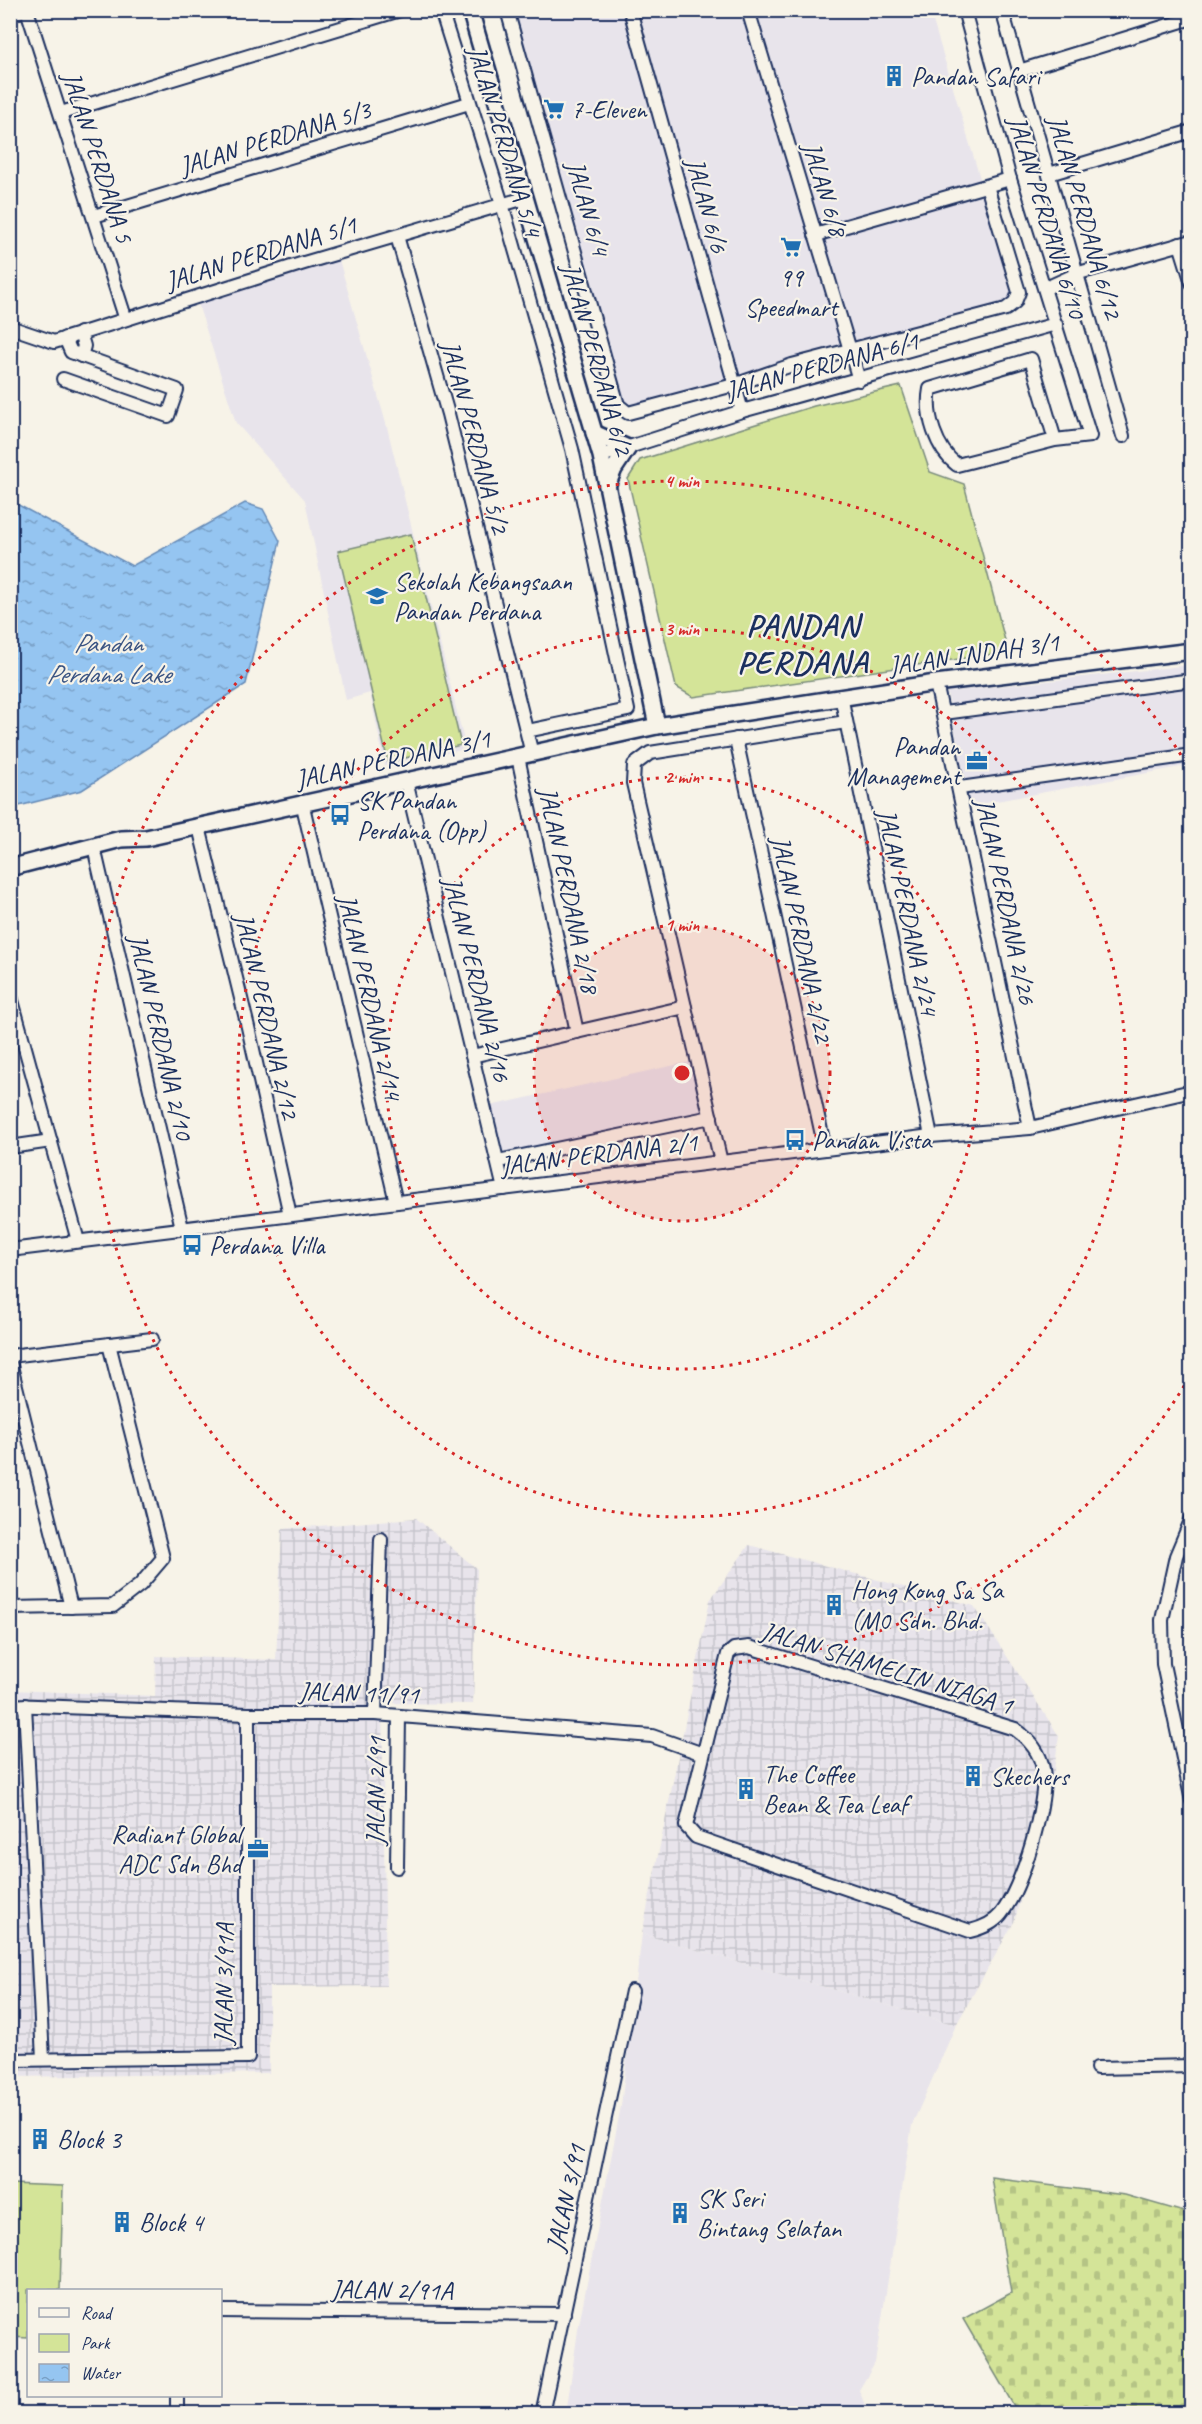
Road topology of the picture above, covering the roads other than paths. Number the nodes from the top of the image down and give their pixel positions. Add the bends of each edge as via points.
1 (26, 10) edge
2 (400, 10) edge
3 (441, 10) edge
4 (470, 10) edge
5 (507, 10) edge
6 (630, 10) edge
7 (748, 10) edge
8 (964, 10) edge
9 (1002, 10) edge
10 (10, 15) edge
11 (1191, 18) edge
12 (1019, 71) junction
13 (470, 103) junction
14 (61, 113) junction
15 (1191, 131) edge
16 (1049, 174) junction
17 (1010, 179) junction
18 (987, 186) junction
19 (525, 198) junction
20 (502, 204) junction
21 (94, 216) junction
22 (815, 235) junction
23 (397, 236) junction
24 (1186, 242) edge
25 (1078, 273) junction
26 (1191, 283) edge
27 (1046, 288) junction
28 (125, 318) junction
29 (1056, 324) junction
30 (10, 327) edge
31 (80, 333) junction
32 (65, 338) junction
33 (850, 350) junction
34 (81, 356) junction
35 (63, 379) dead end
36 (859, 380) junction
37 (734, 385) junction
38 (742, 411) junction
39 (594, 433) junction
40 (1123, 436) dead end
41 (1055, 440) junction
42 (628, 448) junction
43 (601, 456) junction
44 (608, 486) junction
45 (1191, 651) edge
46 (1191, 680) edge
47 (936, 683) junction
48 (841, 696) junction
49 (944, 713) junction
50 (846, 722) junction
51 (657, 726) junction
52 (526, 731) junction
53 (736, 739) junction
54 (525, 755) junction
55 (1191, 755) edge
56 (406, 781) junction
57 (960, 788) junction
58 (302, 802) junction
59 (199, 827) junction
60 (138, 840) junction
61 (96, 856) junction
62 (12, 870) edge
63 (10, 993) edge
64 (685, 1007) junction
65 (577, 1032) junction
66 (472, 1056) junction
67 (1191, 1091) edge
68 (711, 1118) junction
69 (1030, 1128) junction
70 (931, 1136) junction
71 (51, 1141) junction
72 (10, 1147) edge
73 (825, 1149) junction
74 (498, 1161) junction
75 (721, 1162) junction
76 (504, 1188) junction
77 (396, 1202) junction
78 (290, 1215) junction
79 (183, 1228) junction
80 (78, 1241) junction
81 (10, 1250) edge
82 (152, 1339) dead end
83 (109, 1344) junction
84 (10, 1356) edge
85 (10, 1362) edge
86 (1191, 1518) edge
87 (381, 1539) dead end
88 (70, 1607) junction
89 (10, 1608) edge
90 (10, 1705) edge
91 (25, 1705) junction
92 (248, 1714) junction
93 (375, 1714) junction
94 (399, 1716) junction
95 (703, 1754) junction
96 (1191, 1801) edge
97 (398, 1867) dead end
98 (632, 1991) dead end
99 (10, 2060) edge
100 (43, 2060) junction
101 (1191, 2066) edge
102 (1097, 2068) dead end
103 (222, 2311) edge
104 (564, 2314) junction
105 (177, 2397) edge
106 (177, 2414) edge
107 (542, 2414) edge

1 - 10 street
1 - 14 street, JALAN PERDANA 5
2 - 14 street
3 - 13 street, JALAN PERDANA 5/4
4 - 19 street, JALAN PERDANA 6/2
5 - 37 street, JALAN 6/4 via 618,405 628,413
6 - 37 street, JALAN 6/6
7 - 22 street, JALAN 6/8
8 - 17 street, JALAN PERDANA 6/10
9 - 12 street, JALAN PERDANA 6/12
11 - 12 street
12 - 16 street, JALAN PERDANA 6/12
13 - 20 street, JALAN PERDANA 5/4
13 - 21 street, JALAN PERDANA 5/3
14 - 21 street, JALAN PERDANA 5
15 - 16 street
16 - 25 street, JALAN PERDANA 6/12
17 - 18 street
17 - 27 street, JALAN PERDANA 6/10
18 - 22 street
18 - 33 street via 1019,292 1015,302 1006,309
19 - 20 street, JALAN PERDANA 5/1
19 - 39 street, JALAN PERDANA 6/2
20 - 23 street, JALAN PERDANA 5/1
20 - 52 street, JALAN PERDANA 5/4 via 572,449 628,710
21 - 28 street, JALAN PERDANA 5
22 - 33 street, JALAN 6/8
23 - 28 street, JALAN PERDANA 5/1
23 - 52 street, JALAN PERDANA 5/2 via 448,414
24 - 25 street
24 - 26 street
25 - 27 street
25 - 40 street, JALAN PERDANA 6/12
27 - 29 street, JALAN PERDANA 6/10
28 - 31 street, JALAN PERDANA 5/1
29 - 36 street, JALAN PERDANA 6/1
29 - 41 street, JALAN PERDANA 6/10 via 1090,436
30 - 32 street, JALAN PERDANA 5/1 via 54,342
31 - 32 street, JALAN PERDANA 5/1
31 - 34 street via 84,346
32 - 34 street via 71,352
33 - 36 street, JALAN 6/8
33 - 37 street
34 - 35 street via 177,390 168,416
36 - 38 street, JALAN PERDANA 6/1
37 - 38 street, JALAN 6/6
38 - 42 street, JALAN PERDANA 6/1
39 - 42 street
39 - 43 street, JALAN PERDANA 6/2
41 - 41 street via 957,465 943,454 927,405 930,389 1031,359
42 - 43 street, JALAN PERDANA 6/1
42 - 44 street
43 - 44 street, JALAN PERDANA 6/2
44 - 51 street, JALAN PERDANA 6/2
45 - 47 street, JALAN INDAH 3/1
46 - 49 street
47 - 48 street, JALAN INDAH 3/1
47 - 49 street, JALAN PERDANA 2/26
48 - 50 street, JALAN PERDANA 2/24
48 - 51 street, JALAN INDAH 3/1
49 - 57 street, JALAN PERDANA 2/26
50 - 53 street
50 - 70 street, JALAN PERDANA 2/24
51 - 54 street, JALAN PERDANA 3/1
52 - 54 street, JALAN PERDANA 5/2
53 - 64 street via 650,753 634,765 633,783
53 - 73 street, JALAN PERDANA 2/22
54 - 56 street, JALAN PERDANA 3/1
54 - 65 street, JALAN PERDANA 2/18
55 - 57 street
56 - 58 street, JALAN PERDANA 3/1
56 - 66 street, JALAN PERDANA 2/16
57 - 69 street, JALAN PERDANA 2/26
58 - 59 street, JALAN PERDANA 3/1
58 - 77 street, JALAN PERDANA 2/14
59 - 60 street, JALAN PERDANA 3/1
59 - 78 street, JALAN PERDANA 2/12
60 - 61 street, JALAN PERDANA 3/1 via 124,849
60 - 62 street, JALAN PERDANA 3/1 via 108,835 31,856
61 - 62 street, JALAN PERDANA 3/1
61 - 79 street, JALAN PERDANA 2/10
63 - 71 street
64 - 65 street
64 - 68 street
65 - 66 street
66 - 74 street, JALAN PERDANA 2/16
67 - 69 street, JALAN PERDANA 2/1
68 - 74 street, JALAN PERDANA 2/1
68 - 75 street
69 - 70 street, JALAN PERDANA 2/1
70 - 73 street, JALAN PERDANA 2/1
71 - 72 street
71 - 80 street
73 - 75 street, JALAN PERDANA 2/1
74 - 76 street, JALAN PERDANA 2/16
75 - 76 street, JALAN PERDANA 2/1
76 - 77 street, JALAN PERDANA 2/1
77 - 78 street, JALAN PERDANA 2/1
78 - 79 street, JALAN PERDANA 2/1
79 - 80 street, JALAN PERDANA 2/1
80 - 81 street, JALAN PERDANA 2/1
82 - 83 street
83 - 84 street
83 - 88 street via 163,1558 140,1585 113,1606
85 - 88 street
86 - 96 street via 1176,1556 1162,1620 1163,1664
87 - 93 street
88 - 89 street
90 - 91 street, JALAN 11/91
91 - 92 street, JALAN 11/91
91 - 100 street
92 - 93 street, JALAN 11/91
92 - 100 street, JALAN 3/91A via 248,2057
93 - 94 street, JALAN 11/91
94 - 95 street, JALAN 11/91 via 652,1736
94 - 97 street, JALAN 2/91
95 - 95 street, JALAN SHAMELIN NIAGA 1 via 728,1654 749,1647 1015,1729 1028,1738 1043,1770 1040,1812 1013,1895 1000,1915 985,1927 970,1931 696,1837 686,1826
98 - 104 street, JALAN 3/91
99 - 100 street, JALAN 3/91A
101 - 102 street
103 - 104 street, JALAN 2/91A
104 - 107 street, JALAN 3/91
105 - 106 street

